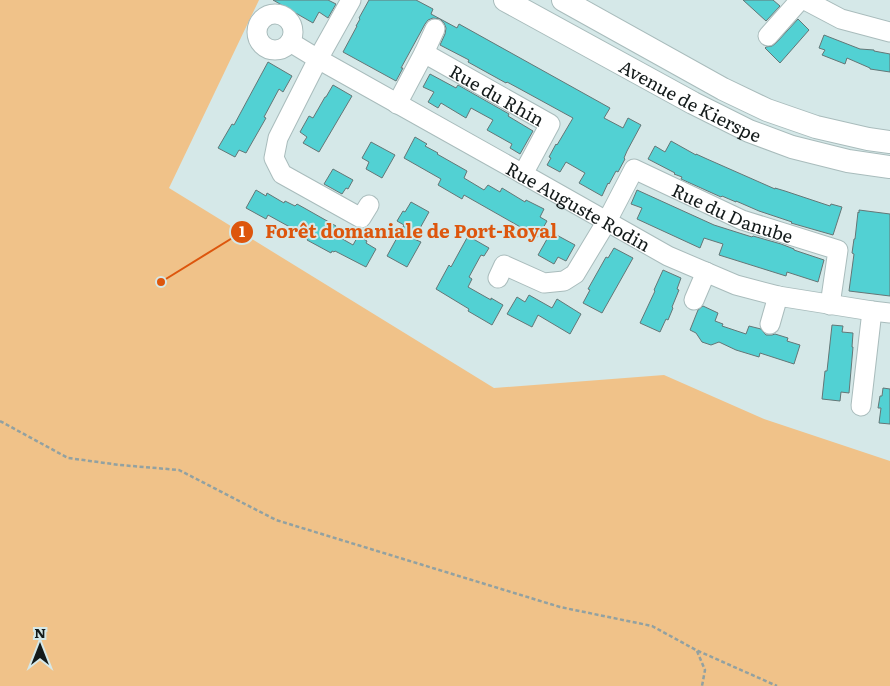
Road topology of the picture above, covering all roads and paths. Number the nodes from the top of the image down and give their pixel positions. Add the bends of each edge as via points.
1 (350, 0) edge
2 (505, 0) edge
3 (563, 0) edge
4 (800, 0) edge
5 (805, 0) edge
6 (435, 29) dead end
7 (890, 32) edge
8 (768, 36) dead end
9 (290, 42) dead end
10 (424, 53) junction
11 (318, 59) junction
12 (397, 104) junction
13 (890, 142) edge
14 (890, 167) edge
15 (523, 174) junction
16 (369, 205) dead end
17 (607, 221) junction
18 (706, 272) junction
19 (498, 278) dead end
20 (778, 296) junction
21 (694, 300) dead end
22 (830, 305) junction
23 (881, 312) edge
24 (770, 324) dead end
25 (861, 406) dead end
26 (0, 421) edge
27 (696, 650) junction
28 (702, 686) edge
29 (776, 686) edge

1 - 11 street
2 - 14 main road, Avenue de Kierspe via 693,103 749,130 792,147 848,161
3 - 13 main road, Avenue de Kierspe via 723,90 767,110 816,127
4 - 8 street
5 - 7 street via 841,19
6 - 10 street
9 - 11 street, Rue Auguste Rodin
10 - 12 street
10 - 15 street, Rue du Rhin via 550,124
11 - 12 street, Rue Auguste Rodin
11 - 16 street via 278,138 274,158 282,174 361,218
12 - 15 street, Rue Auguste Rodin
15 - 17 street, Rue Auguste Rodin
17 - 18 street, Rue Auguste Rodin via 668,256
17 - 19 street via 575,274 564,281 544,283 504,265
17 - 22 street, Rue du Danube via 634,169 742,220 838,250
18 - 20 street, Rue Auguste Rodin via 736,285
18 - 21 street
20 - 22 street, Rue Auguste Rodin
20 - 24 street
22 - 23 street, Rue Auguste Rodin
23 - 25 street
26 - 27 path via 68,458 179,470 276,520 560,608 652,626
27 - 28 path via 705,670
27 - 29 path

